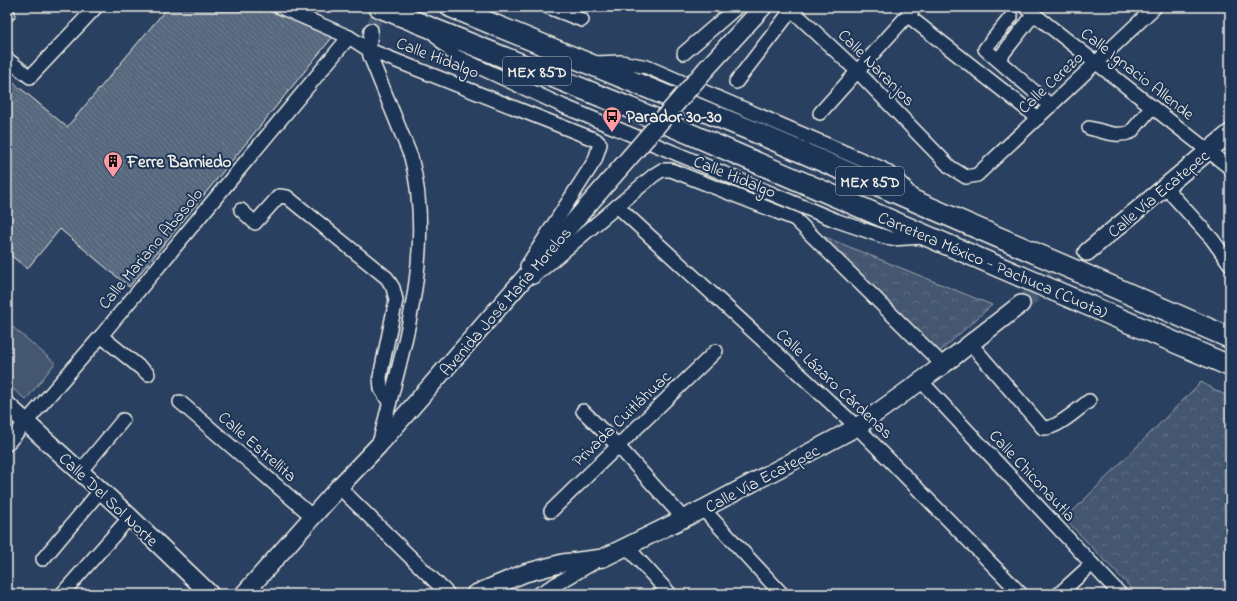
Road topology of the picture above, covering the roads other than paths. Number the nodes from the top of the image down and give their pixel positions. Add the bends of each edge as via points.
1 (96, 7) edge
2 (280, 7) edge
3 (378, 7) edge
4 (451, 7) edge
5 (548, 7) edge
6 (737, 7) edge
7 (763, 7) edge
8 (1155, 7) edge
9 (1029, 10) edge
10 (911, 11) edge
11 (1010, 17) dead end
12 (582, 20) dead end
13 (372, 30) tunnel mouth
14 (349, 37) junction
15 (369, 50) junction
16 (684, 53) dead end
17 (7, 59) edge
18 (998, 60) junction
19 (1096, 64) junction
20 (857, 71) junction
21 (736, 82) dead end
22 (1051, 106) junction
23 (1152, 107) junction
24 (820, 113) dead end
25 (1038, 118) junction
26 (1089, 128) dead end
27 (1230, 133) edge
28 (1209, 151) junction
29 (1230, 168) edge
30 (966, 177) joint
31 (1165, 187) junction
32 (617, 206) junction
33 (241, 210) dead end
34 (1086, 252) tunnel mouth
35 (1230, 264) edge
36 (506, 298) junction
37 (1020, 304) tunnel mouth
38 (101, 336) junction
39 (1230, 338) edge
40 (970, 343) junction
41 (716, 351) dead end
42 (943, 365) junction
43 (1230, 366) edge
44 (148, 374) dead end
45 (921, 381) junction
46 (1089, 401) dead end
47 (180, 402) dead end
48 (389, 402) junction
49 (7, 406) edge
50 (583, 412) dead end
51 (123, 420) dead end
52 (26, 423) junction
53 (857, 427) junction
54 (7, 444) edge
55 (379, 445) junction
56 (618, 446) junction
57 (79, 473) junction
58 (339, 487) junction
59 (100, 491) junction
60 (703, 509) junction
61 (551, 511) dead end
62 (130, 517) junction
63 (313, 517) junction
64 (684, 519) junction
65 (627, 547) junction
66 (604, 558) junction
67 (43, 559) dead end
68 (1092, 564) junction
69 (62, 594) edge
70 (210, 594) edge
71 (244, 594) edge
72 (448, 594) edge
73 (475, 594) edge
74 (540, 594) edge
75 (670, 594) edge
76 (782, 594) edge
77 (1020, 594) edge
78 (1059, 594) edge
79 (1120, 594) edge

1 - 17 street via 30,77
2 - 14 street, Calle Hidalgo
3 - 43 highway, Carretera México - Pachuca (Cuota) / MEX 85D, bridge via 630,108
4 - 39 highway, Carretera México - Pachuca (Cuota) / MEX 85D, bridge via 591,63 916,201
5 - 12 street
6 - 16 street
7 - 36 main road, Avenida José María Morelos, bridge
8 - 19 street, Calle Cerezo
9 - 18 street
9 - 19 street, Calle Ignacio Allende
10 - 20 street
10 - 25 street
11 - 18 street via 985,49
13 - 15 street
14 - 15 street, Calle Hidalgo
14 - 38 street, Calle Mariano Abasolo
15 - 36 street, Calle Hidalgo via 592,137 600,144 595,160
15 - 48 street via 411,157 416,174 420,222 415,292
18 - 22 street
19 - 22 street, Calle Cerezo
19 - 23 street, Calle Ignacio Allende
20 - 21 street, Calle Naranjos via 793,11
20 - 24 street
20 - 30 street, Calle Naranjos via 950,167
22 - 25 street, Calle Cerezo
23 - 26 street via 1127,134 1117,135
23 - 28 street, Calle Ignacio Allende
25 - 30 street, Calle Cerezo via 977,175
27 - 28 main road, Calle Vía Ecatepec
28 - 29 street, Calle Ignacio Allende
28 - 31 main road, Calle Vía Ecatepec
31 - 34 main road, Calle Vía Ecatepec
31 - 35 street via 1212,239
32 - 36 street, Calle Hidalgo
32 - 42 street, Calle Hidalgo via 654,174 662,170 671,170 794,219
32 - 53 street, Calle Lázaro Cárdenas
33 - 48 street via 255,223 278,196 287,197 387,278 396,300 380,377 382,389
36 - 55 main road, Avenida José María Morelos
37 - 40 main road, Calle Vía Ecatepec
38 - 44 street
38 - 52 street, Calle Mariano Abasolo
40 - 42 main road, Calle Vía Ecatepec
40 - 46 street via 1043,428 1055,426
41 - 56 street, Privada Cuitláhuac
42 - 45 main road, Calle Vía Ecatepec
45 - 53 main road, Calle Vía Ecatepec
45 - 68 street, Calle Chiconautla
47 - 63 street, Calle Estrellita
48 - 55 street
49 - 52 main road, Calle Del Sol Norte
50 - 56 street
51 - 57 street
52 - 54 street, Calle Mariano Abasolo
52 - 57 main road, Calle Del Sol Norte
53 - 60 main road, Calle Vía Ecatepec
53 - 77 street, Calle Lázaro Cárdenas
55 - 58 main road, Avenida José María Morelos
56 - 61 street, Privada Cuitláhuac
56 - 64 street
57 - 59 main road, Calle Del Sol Norte
58 - 63 main road, Avenida José María Morelos
58 - 72 street
59 - 62 main road, Calle Del Sol Norte
59 - 67 street
60 - 64 main road, Calle Vía Ecatepec
60 - 76 street
62 - 69 street
62 - 70 main road, Calle Del Sol Norte
63 - 71 main road, Avenida José María Morelos
64 - 65 main road, Calle Vía Ecatepec
65 - 66 main road, Calle Vía Ecatepec
65 - 75 street
66 - 73 main road, Calle Vía Ecatepec via 563,563 525,573
66 - 74 street
68 - 78 street
68 - 79 street, Calle Chiconautla

